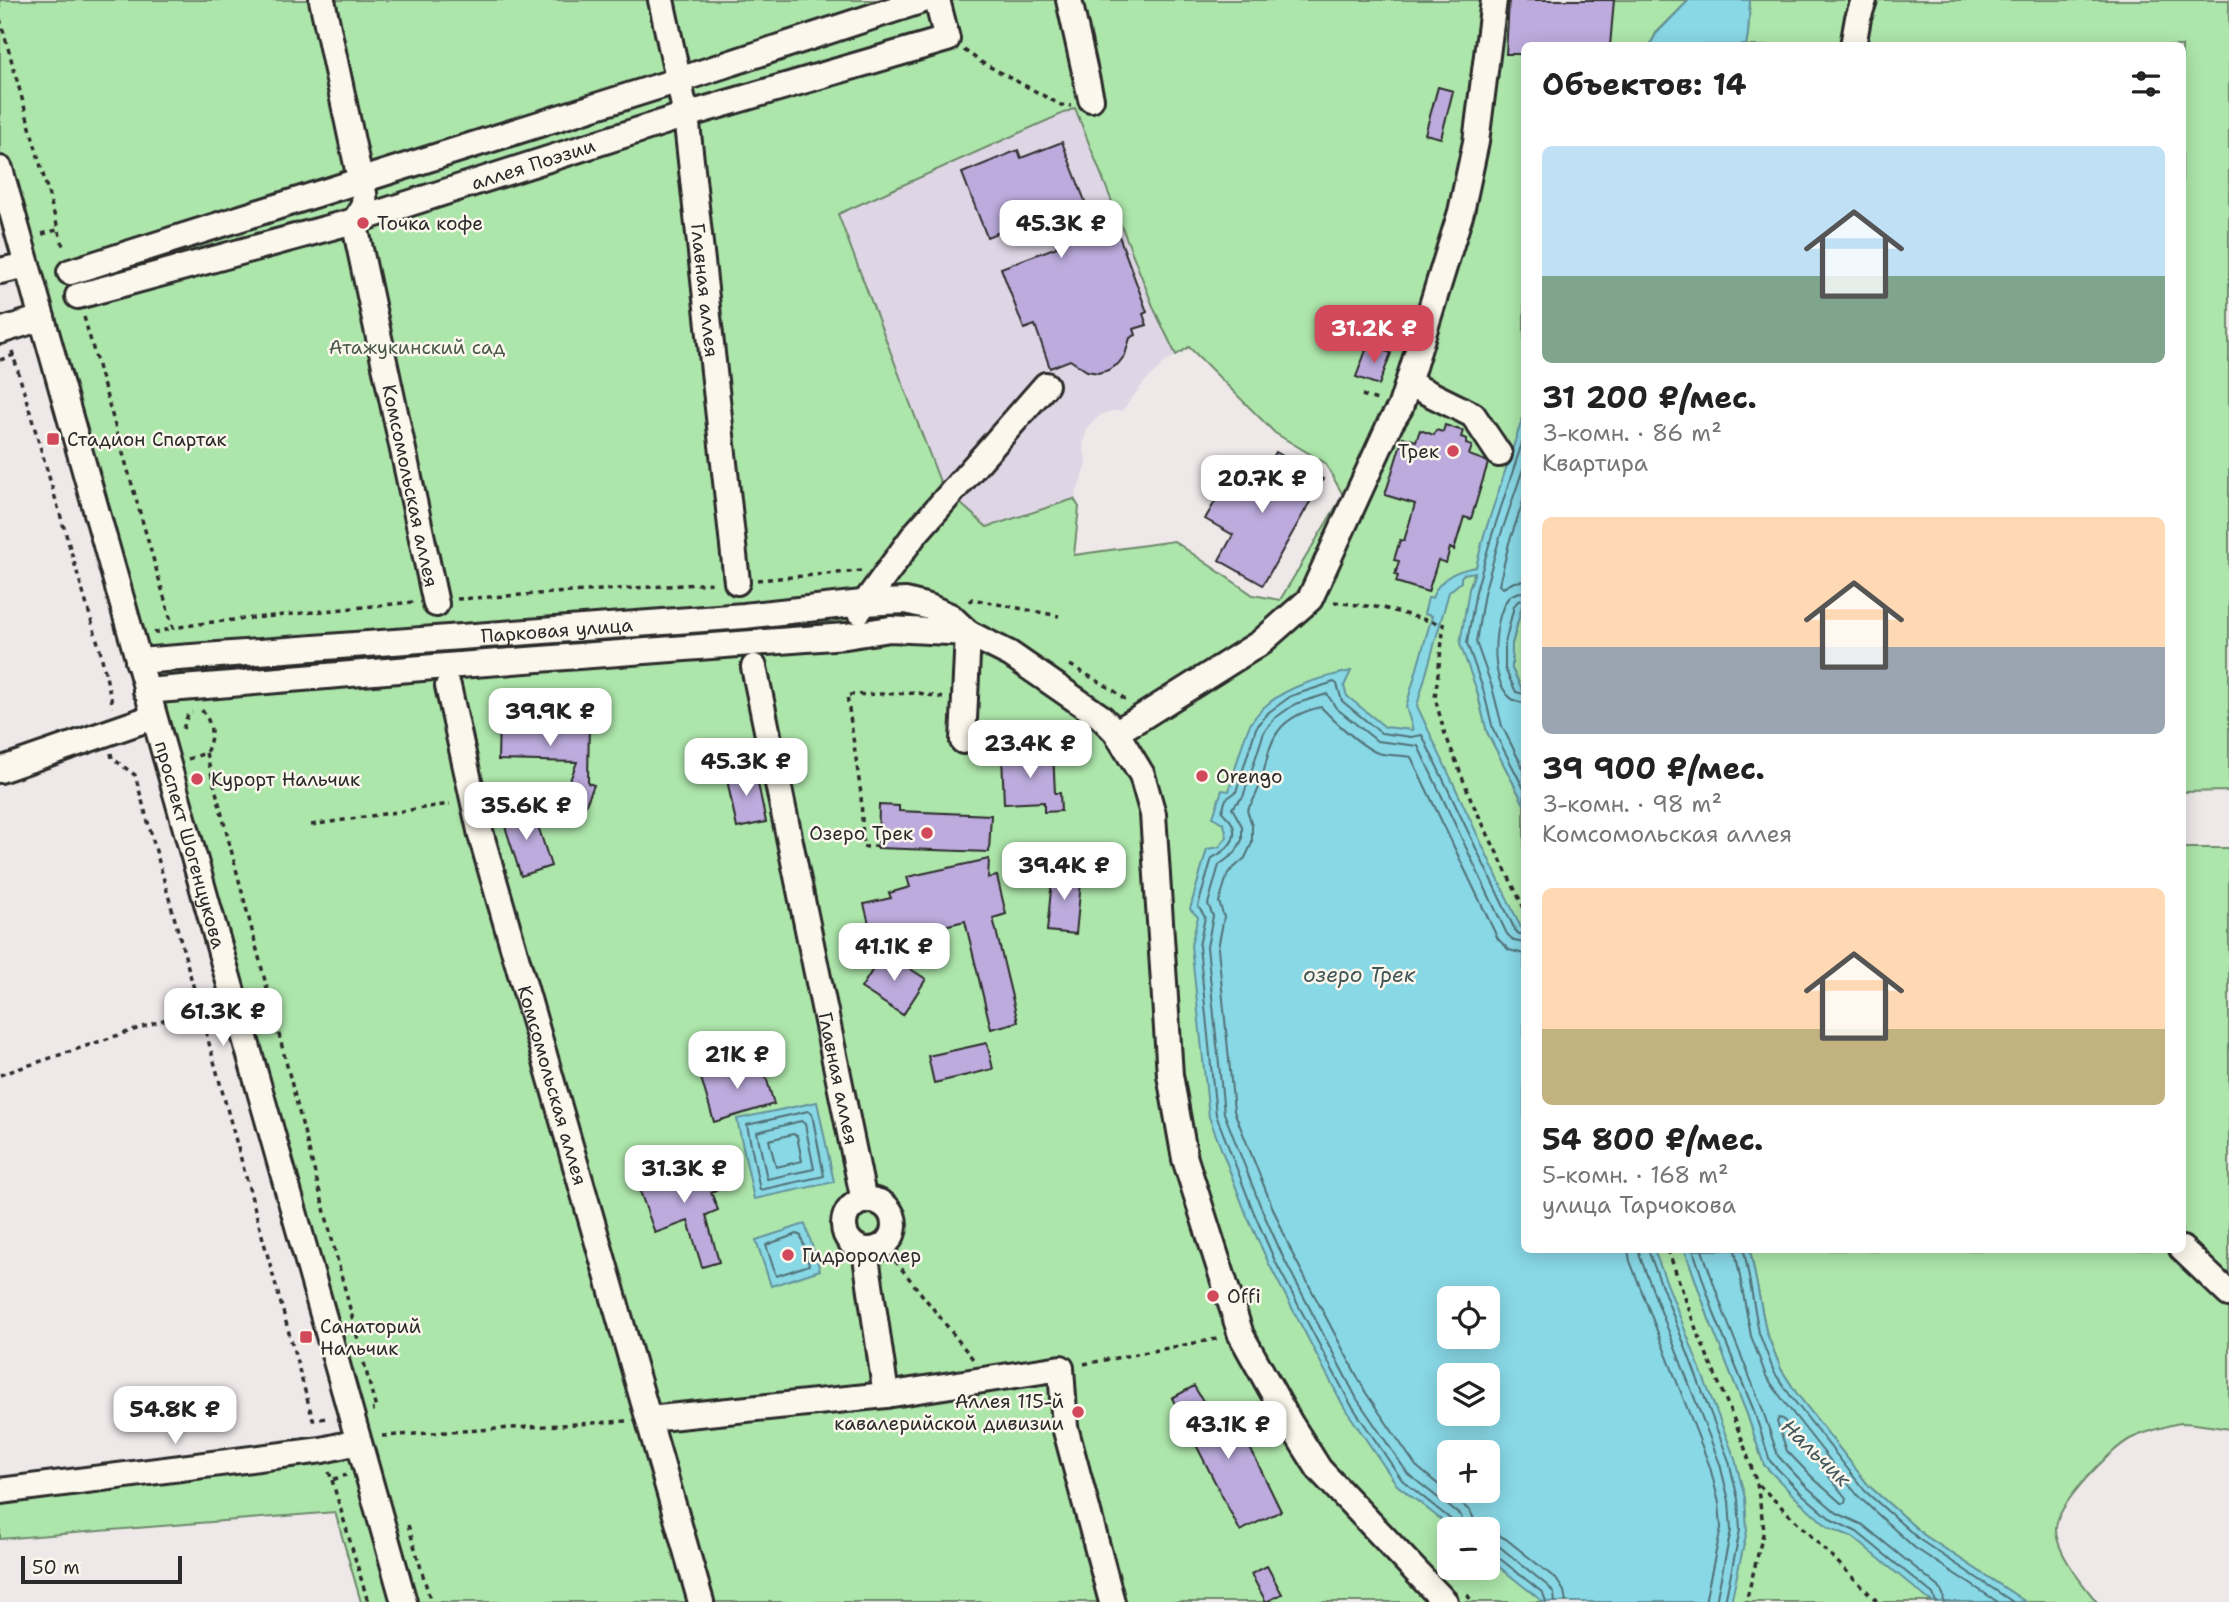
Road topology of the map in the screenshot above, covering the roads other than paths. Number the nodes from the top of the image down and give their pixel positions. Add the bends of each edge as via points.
1 (322, 0) edge
2 (661, 0) edge
3 (923, 0) edge
4 (937, 0) edge
5 (1069, 0) edge
6 (1494, 0) edge
7 (1864, 0) edge
8 (1854, 42) edge
9 (679, 80) junction
10 (1091, 99) road end
11 (687, 115) junction
12 (0, 169) edge
13 (360, 179) junction
14 (354, 222) junction
15 (27, 265) junction
16 (0, 271) edge
17 (70, 272) dead end
18 (78, 296) road end
19 (42, 318) junction
20 (3, 330) edge
21 (1408, 383) junction
22 (1046, 385) dead end
23 (1499, 454) dead end
24 (737, 582) road end
25 (435, 602) road end
26 (862, 603) junction
27 (968, 633) junction
28 (846, 636) junction
29 (138, 662) junction
30 (754, 667) dead end
31 (448, 686) dead end
32 (146, 691) junction
33 (153, 717) junction
34 (1116, 732) junction
35 (963, 741) dead end
36 (0, 770) edge
37 (864, 1201) junction
38 (874, 1248) junction
39 (2186, 1253) edge
40 (2229, 1294) edge
41 (886, 1395) junction
42 (649, 1419) junction
43 (358, 1442) junction
44 (0, 1491) edge
45 (1455, 1597) edge
46 (404, 1602) edge
47 (701, 1602) edge
48 (1112, 1602) edge

1 - 13 street, Комсомольская аллея
2 - 9 street, Главная аллея
3 - 9 street, аллея Поэзии
4 - 11 street, аллея Поэзии via 947,39
5 - 10 street
6 - 21 street via 1461,212
7 - 8 street
9 - 11 street, Главная аллея
9 - 13 street, аллея Поэзии
11 - 14 street, аллея Поэзии
11 - 24 street, Главная аллея
12 - 15 street, проспект Шогенцукова
13 - 14 street, Комсомольская аллея via 365,208
13 - 17 street, аллея Поэзии
14 - 18 street, аллея Поэзии
14 - 25 street, Комсомольская аллея
15 - 16 street
15 - 19 street, проспект Шогенцукова
19 - 20 street
19 - 29 street, проспект Шогенцукова
21 - 23 street via 1473,415
21 - 34 street via 1310,599 1259,643
22 - 26 street via 915,534
26 - 27 street, Парковая улица via 906,601 929,607 950,616
26 - 28 street
26 - 29 street, Парковая улица
27 - 28 street, Парковая улица via 890,629
27 - 34 street, Парковая улица via 1055,684
27 - 35 street
28 - 32 street, Парковая улица
29 - 32 street, проспект Шогенцукова
30 - 37 street, Главная аллея
31 - 42 street, Комсомольская аллея via 481,835
32 - 33 street, проспект Шогенцукова
33 - 36 street
33 - 43 street, проспект Шогенцукова
34 - 45 street, Парковая улица via 1142,775 1153,814 1170,1075 1185,1159 1241,1335 1319,1468
37 - 38 street via 850,1210 844,1226 850,1241
37 - 38 street via 879,1202 891,1213 892,1236
38 - 41 street
39 - 40 street
41 - 42 street
41 - 48 street via 1061,1368 1065,1427
42 - 47 street, Комсомольская аллея
43 - 44 street via 322,1451
43 - 46 street, проспект Шогенцукова

